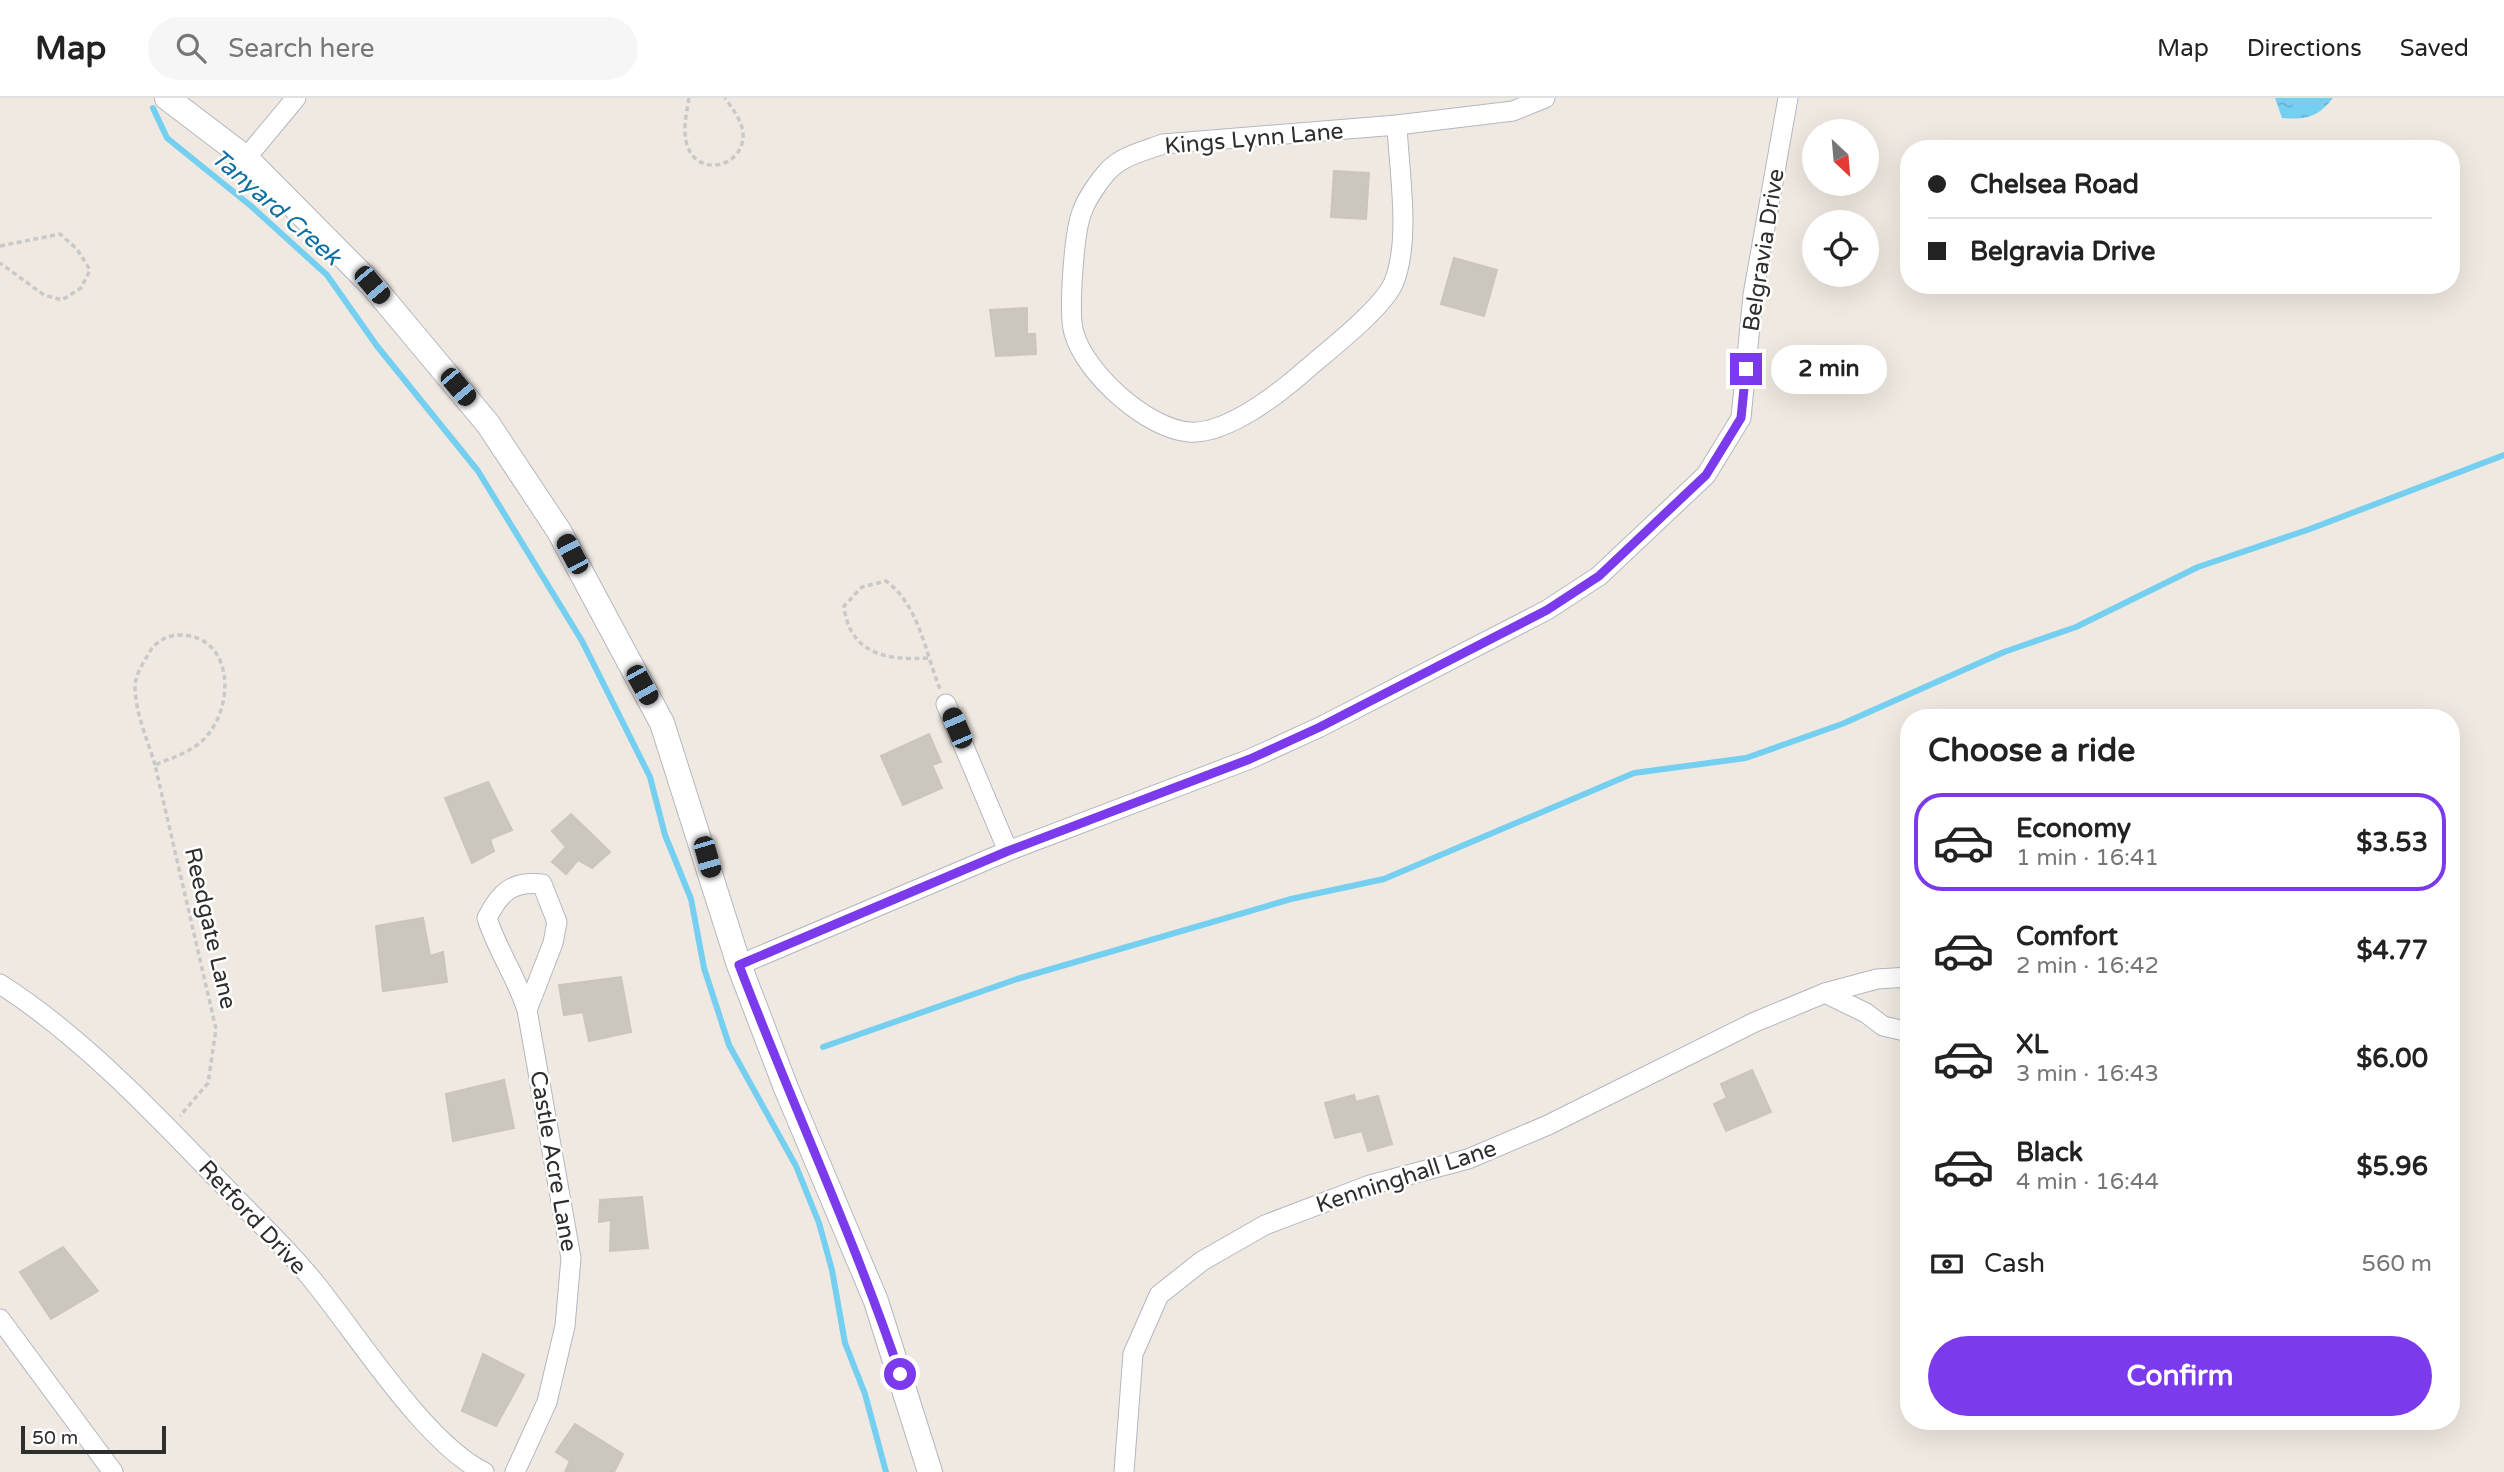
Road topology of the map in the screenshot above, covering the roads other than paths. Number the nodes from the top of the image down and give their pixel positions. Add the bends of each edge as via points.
1 (167, 98) edge
2 (296, 98) edge
3 (1545, 98) edge
4 (1788, 98) edge
5 (1397, 125) junction
6 (246, 158) junction
7 (946, 704) road end
8 (1008, 851) junction
9 (739, 965) junction
10 (1900, 978) edge
11 (0, 984) edge
12 (1825, 993) junction
13 (527, 1010) junction
14 (1900, 1030) edge
15 (0, 1319) edge
16 (113, 1472) edge
17 (484, 1472) edge
18 (515, 1472) edge
19 (930, 1472) edge
20 (1124, 1472) edge

1 - 6 street
2 - 6 street
3 - 5 street, Kings Lynn Lane via 1513,111
4 - 8 street, Belgravia Drive via 1753,295 1741,418 1706,475 1646,533 1599,576 1547,610 1320,727 1170,791
5 - 5 street, Kings Lynn Lane via 1404,239 1393,284 1364,318 1286,387 1227,424 1191,432 1157,424 1087,363 1073,332 1074,262 1081,213 1108,171 1130,155 1163,144
6 - 9 street via 372,285 488,424 559,531 662,723
7 - 8 street
8 - 9 street, Belgravia Drive
9 - 19 street via 876,1301
10 - 12 street, Kenninghall Lane
11 - 17 street, Retford Drive via 36,1007 169,1129 313,1280 423,1421 465,1463
12 - 14 street via 1883,1026
12 - 20 street, Kenninghall Lane via 1755,1022 1514,1140 1468,1159 1370,1185 1265,1225 1202,1261 1159,1295 1133,1354
13 - 13 street, Castle Acre Lane via 487,918 508,888 525,882 542,884 557,922
13 - 18 street, Castle Acre Lane via 571,1258 565,1326 547,1402
15 - 16 street

